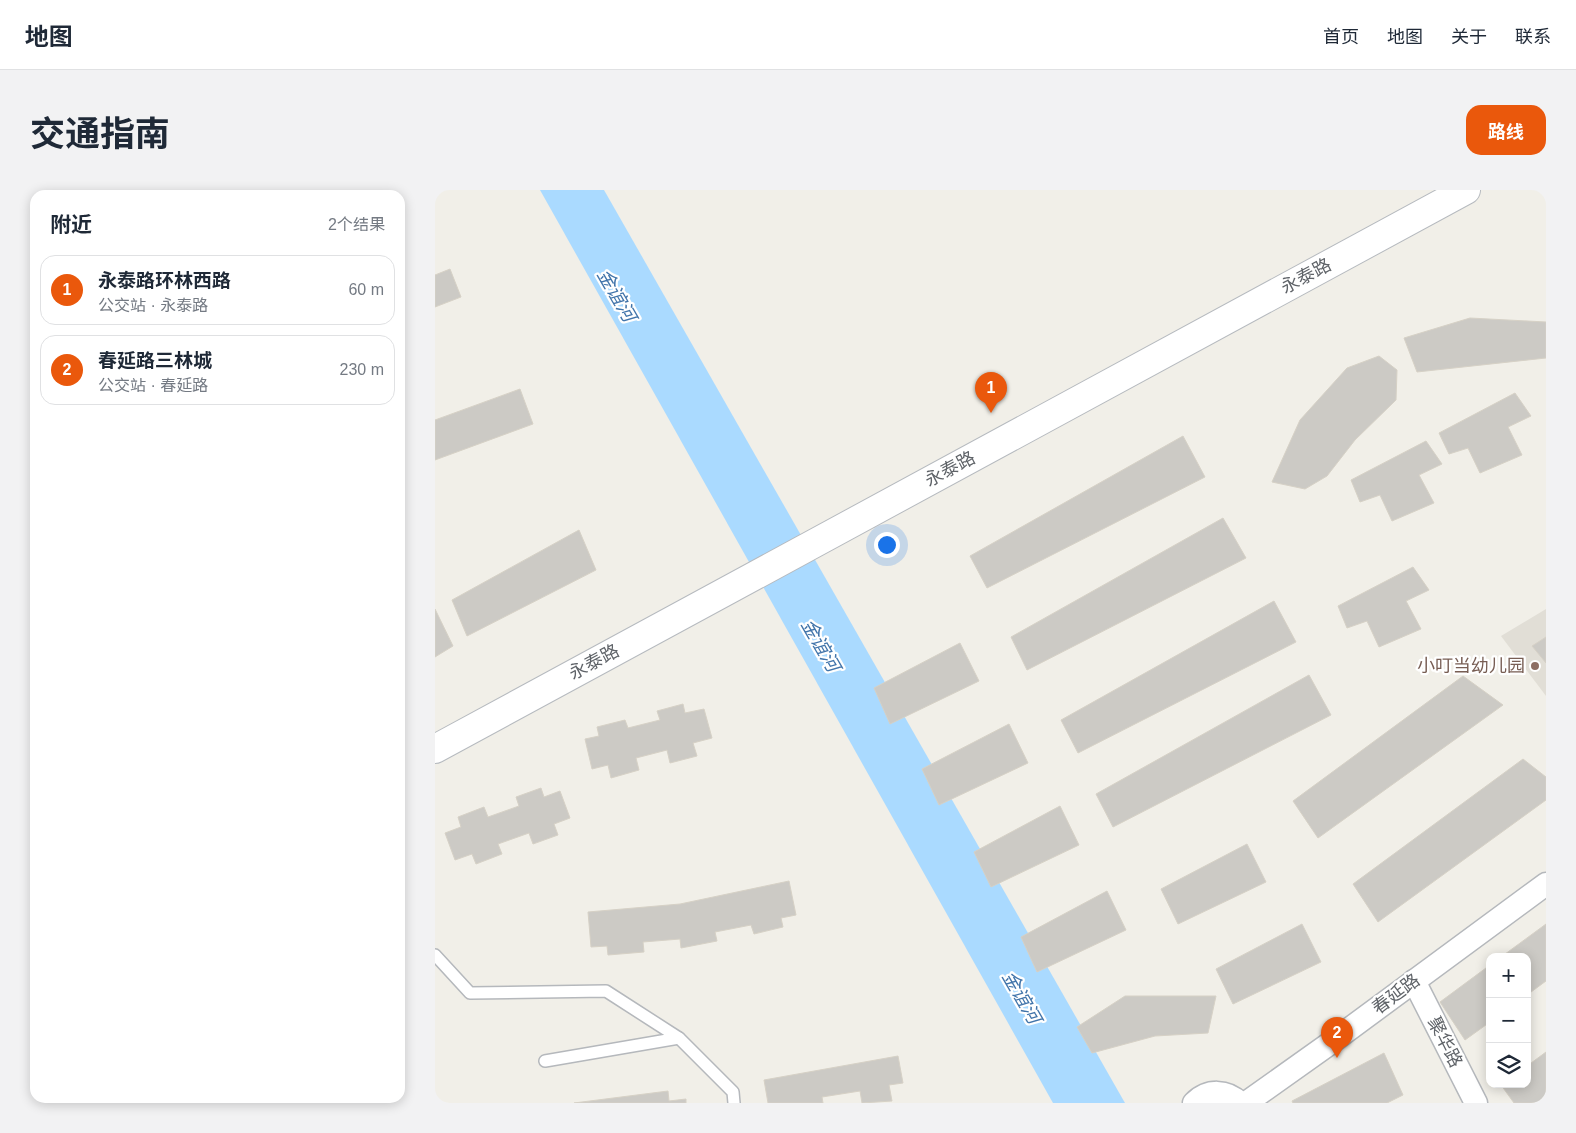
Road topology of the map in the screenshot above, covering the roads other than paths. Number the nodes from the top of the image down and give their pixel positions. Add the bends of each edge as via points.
1 (1466, 190) edge
2 (435, 749) edge
3 (1546, 884) edge
4 (435, 955) edge
5 (1413, 980) junction
6 (679, 1038) junction
7 (545, 1061) dead end
8 (734, 1103) edge
9 (1194, 1103) edge
10 (1240, 1103) edge
11 (1246, 1103) edge
12 (1477, 1103) edge

1 - 2 street, 永泰路
3 - 5 street, 春延路
4 - 6 lane via 470,993 606,991
5 - 11 street, 春延路
5 - 12 street, 聚华路
6 - 7 lane
6 - 8 lane via 733,1092
9 - 10 street via 1210,1093 1222,1092

